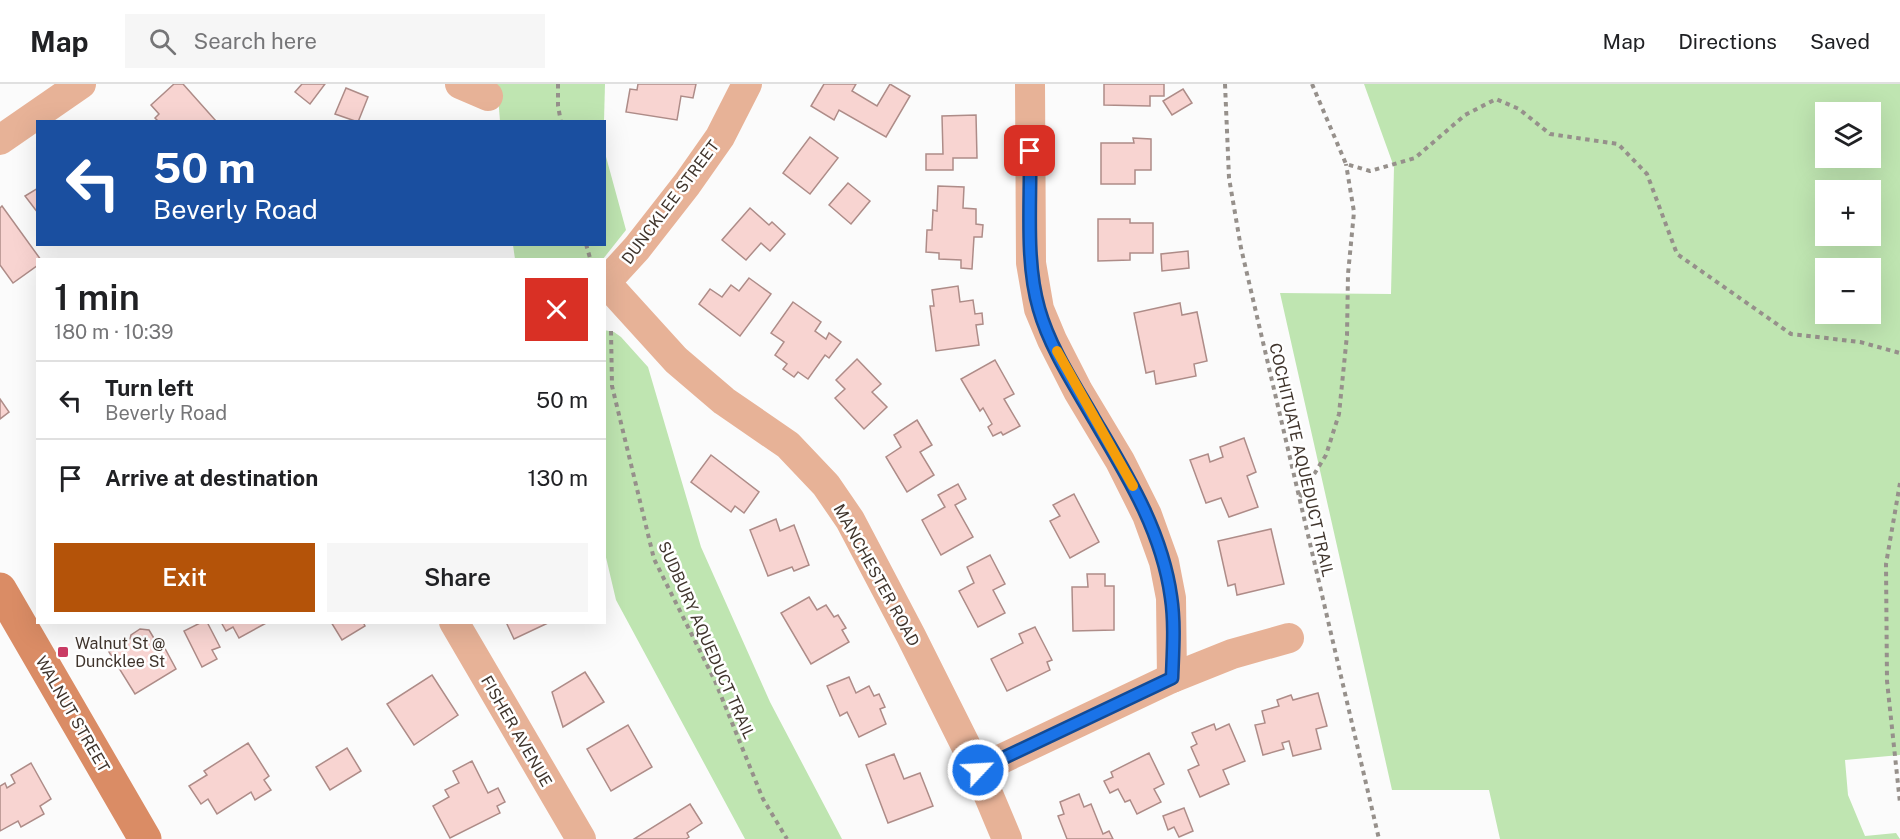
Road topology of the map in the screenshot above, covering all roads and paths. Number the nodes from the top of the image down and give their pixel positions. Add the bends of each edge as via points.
1 (81, 84) edge
2 (460, 84) edge
3 (558, 84) edge
4 (747, 84) edge
5 (1029, 84) edge
6 (1225, 84) edge
7 (1312, 84) edge
8 (488, 96) dead end
9 (561, 120) edge
10 (0, 140) edge
11 (1346, 164) junction
12 (606, 272) edge
13 (606, 283) edge
14 (610, 327) dead end
15 (1900, 354) edge
16 (1900, 483) edge
17 (1299, 498) junction
18 (0, 589) edge
19 (455, 624) edge
20 (31, 626) edge
21 (1289, 638) dead end
22 (1172, 678) junction
23 (978, 770) junction
24 (1900, 803) edge
25 (145, 839) edge
26 (580, 839) edge
27 (787, 839) edge
28 (1007, 839) edge
29 (1379, 839) edge

1 - 10 street
2 - 8 street
3 - 9 path
4 - 12 street, DUNCKLEE STREET via 720,137 687,184 638,248
5 - 22 street via 1031,263 1039,309 1078,391 1148,514 1171,598
6 - 17 path, COCHITUATE AQUEDUCT TRAIL via 1229,178 1241,248
7 - 11 path
11 - 15 path via 1370,171 1415,158 1465,115 1496,99 1519,109 1550,134 1618,144 1647,174 1677,254 1791,333 1860,342
11 - 17 path via 1354,212 1339,414 1326,455
13 - 23 street, MANCHESTER ROAD via 676,360 724,401 788,445 826,485 850,520
14 - 27 path, SUDBURY AQUEDUCT TRAIL via 612,386 654,558 714,681 763,799
16 - 24 path via 1886,564 1887,681
17 - 29 path, COCHITUATE AQUEDUCT TRAIL
18 - 20 main road, WALNUT STREET
19 - 26 street, FISHER AVENUE
20 - 25 main road, WALNUT STREET
21 - 22 street via 1232,654
22 - 23 street
23 - 28 street, MANCHESTER ROAD

